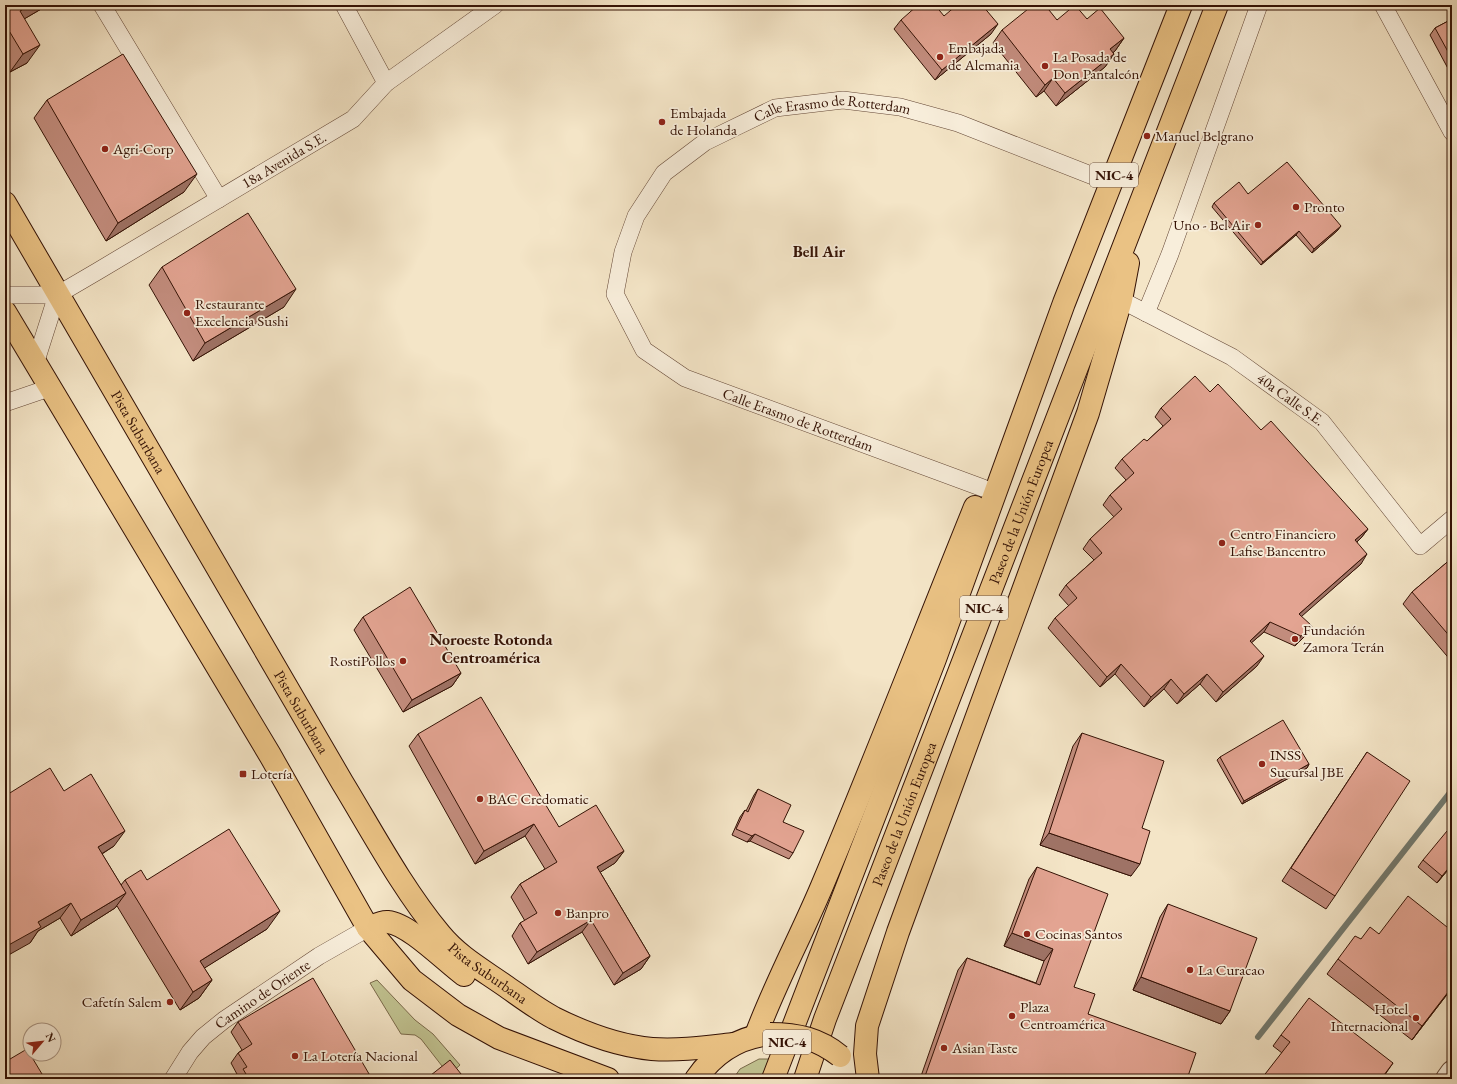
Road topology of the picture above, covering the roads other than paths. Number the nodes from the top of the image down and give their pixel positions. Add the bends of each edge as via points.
1 (102, 5) edge
2 (344, 5) edge
3 (495, 5) edge
4 (1181, 5) edge
5 (1217, 5) edge
6 (1259, 5) edge
7 (1383, 5) edge
8 (386, 83) junction
9 (1452, 132) edge
10 (1111, 183) junction
11 (1142, 198) junction
12 (219, 199) junction
13 (5, 203) edge
14 (5, 294) edge
15 (57, 295) junction
16 (1120, 300) junction
17 (1064, 303) junction
18 (5, 312) edge
19 (1146, 313) junction
20 (35, 364) junction
21 (50, 388) junction
22 (5, 403) edge
23 (983, 488) junction
24 (1452, 519) edge
25 (368, 928) junction
26 (554, 1018) junction
27 (763, 1034) junction
28 (734, 1044) junction
29 (1452, 1072) edge
30 (173, 1079) edge
31 (608, 1079) edge
32 (696, 1079) edge
33 (773, 1079) edge
34 (805, 1079) edge
35 (861, 1079) edge
36 (868, 1079) edge
37 (1447, 1079) edge

1 - 12 street
2 - 8 street
3 - 8 street, 18a Avenida S.E.
4 - 10 main road, Paseo de la Unión Europea / NIC-4
5 - 11 main road, Paseo de la Unión Europea / NIC-4
6 - 19 street via 1170,254
7 - 9 street
8 - 12 street, 18a Avenida S.E. via 352,119
10 - 17 main road, Paseo de la Unión Europea / NIC-4
10 - 23 street, Calle Erasmo de Rotterdam via 958,123 900,108 843,100 775,108 704,142 664,173 636,216 623,252 614,294 644,350 685,378
11 - 16 main road
11 - 34 main road, Paseo de la Unión Europea / NIC-4 via 825,1019
12 - 15 street, 18a Avenida S.E.
13 - 15 main road, Pista Suburbana
14 - 15 street
15 - 20 street
15 - 26 main road, Pista Suburbana via 313,732 418,904 440,934 460,955
16 - 19 street, 40a Calle S.E.
16 - 36 main road via 1088,414 898,932 865,1041
17 - 23 main road, Paseo de la Unión Europea via 1010,409
17 - 33 main road, Paseo de la Unión Europea / NIC-4 via 935,659
18 - 20 main road
19 - 24 street, 40a Calle S.E. via 1232,357 1322,422 1420,546
20 - 21 main road
21 - 22 street
21 - 25 main road via 270,755
23 - 27 main road, Paseo de la Unión Europea via 822,886 766,1008
25 - 26 main road via 389,922 404,928 471,981
25 - 30 street, Camino de Oriente via 319,956 224,1020 203,1037 190,1052
25 - 31 main road via 412,980 458,1015 499,1038
26 - 28 main road, Pista Suburbana via 593,1034 638,1047 670,1049
27 - 28 main road
27 - 35 main road, bridge via 805,1036 840,1056
28 - 32 main road via 712,1059
29 - 37 street

